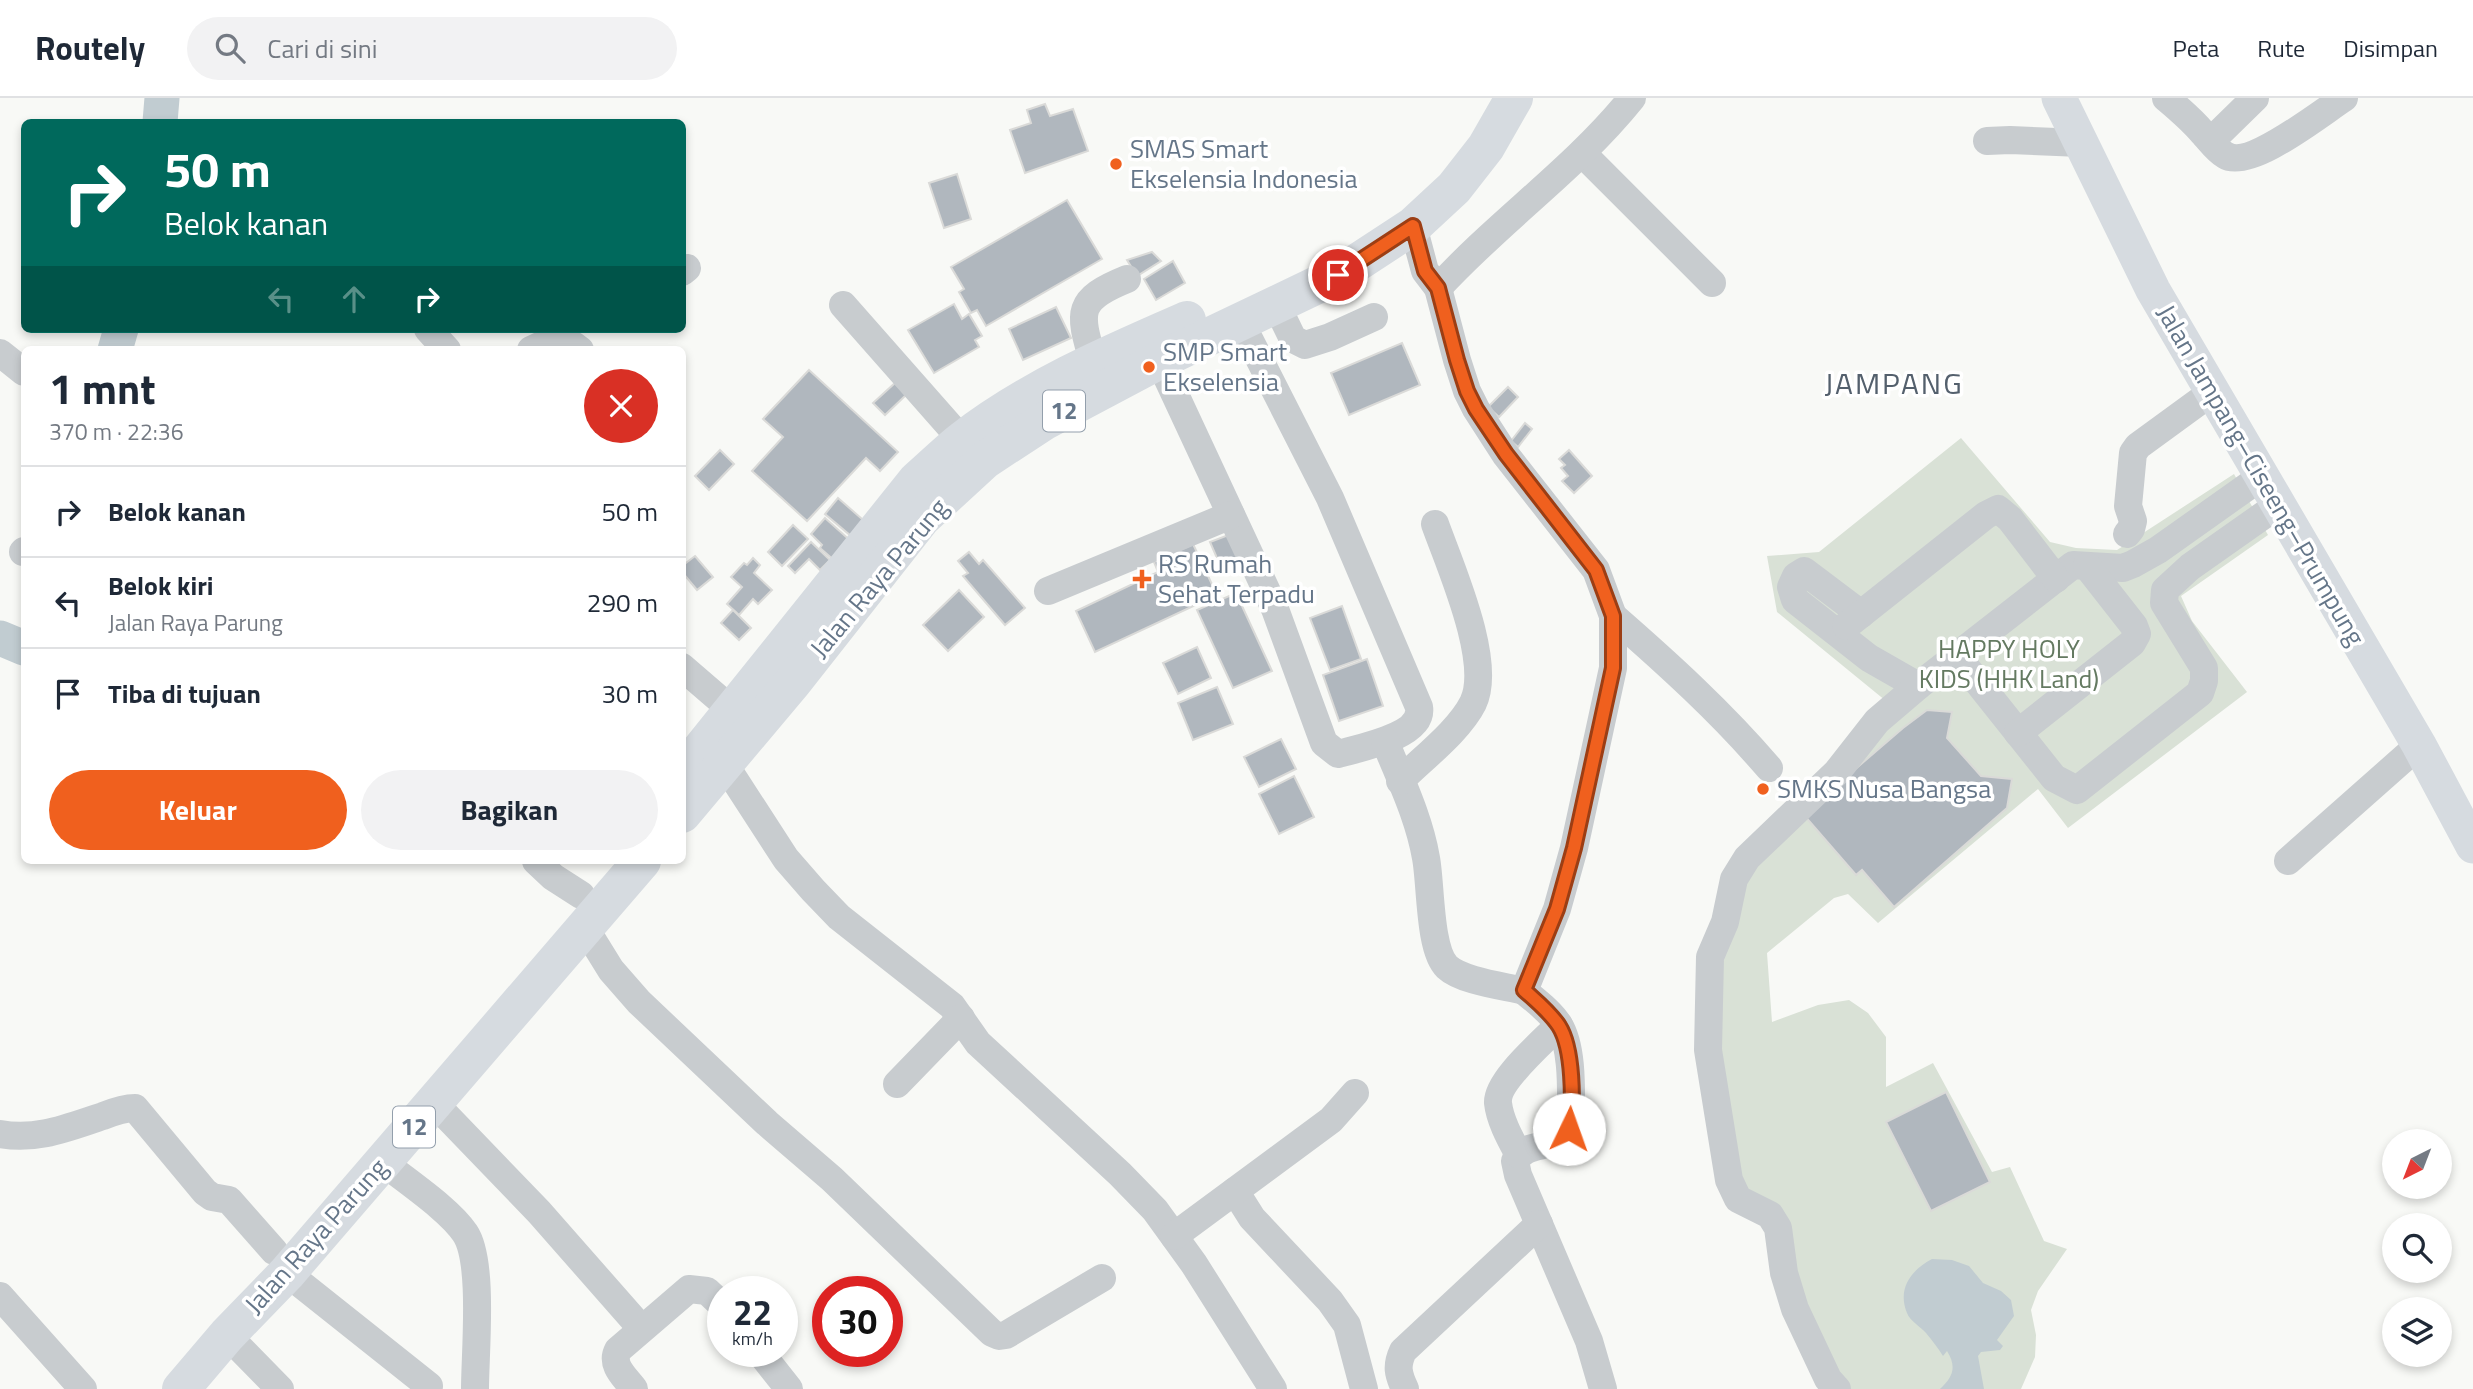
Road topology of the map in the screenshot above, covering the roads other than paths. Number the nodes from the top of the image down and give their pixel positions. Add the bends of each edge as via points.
1 (1487, 98) edge
2 (1514, 98) edge
3 (1632, 98) edge
4 (2059, 98) edge
5 (2166, 98) edge
6 (2255, 98) edge
7 (2344, 98) edge
8 (1987, 141) dead end
9 (2211, 141) junction
10 (2081, 143) junction
11 (1582, 153) junction
12 (1413, 226) junction
13 (1127, 279) dead end
14 (1432, 281) junction
15 (1712, 283) dead end
16 (843, 305) dead end
17 (1277, 306) junction
18 (1374, 317) dead end
19 (1241, 323) junction
20 (432, 333) edge
21 (582, 341) edge
22 (443, 346) edge
23 (541, 346) edge
24 (1153, 349) junction
25 (0, 353) edge
26 (1093, 361) junction
27 (21, 370) edge
28 (2212, 391) junction
29 (962, 440) junction
30 (2270, 491) junction
31 (1231, 515) junction
32 (1435, 524) dead end
33 (2127, 534) dead end
34 (2087, 566) junction
35 (2056, 579) junction
36 (1048, 591) dead end
37 (1861, 614) junction
38 (1613, 616) junction
39 (1838, 632) junction
40 (1957, 656) junction
41 (686, 670) edge
42 (1918, 686) junction
43 (733, 711) junction
44 (2018, 733) junction
45 (1385, 741) junction
46 (2419, 745) junction
47 (686, 768) edge
48 (1769, 768) dead end
49 (1400, 781) junction
50 (739, 786) junction
51 (686, 812) edge
52 (2473, 846) edge
53 (2288, 861) dead end
54 (540, 864) edge
55 (607, 864) edge
56 (638, 864) edge
57 (583, 911) junction
58 (1524, 990) junction
59 (961, 1017) junction
60 (1559, 1025) junction
61 (897, 1084) dead end
62 (1355, 1093) dead end
63 (451, 1121) junction
64 (0, 1134) edge
65 (1519, 1155) junction
66 (400, 1176) junction
67 (1235, 1191) junction
68 (1539, 1224) junction
69 (1174, 1236) junction
70 (1102, 1278) dead end
71 (298, 1279) junction
72 (707, 1291) edge
73 (0, 1296) edge
74 (641, 1328) junction
75 (224, 1367) edge
76 (772, 1367) edge
77 (429, 1386) dead end
78 (83, 1389) edge
79 (156, 1389) edge
80 (475, 1389) edge
81 (634, 1389) edge
82 (789, 1389) edge
83 (1273, 1389) edge
84 (1364, 1389) edge
85 (1405, 1389) edge
86 (1603, 1389) edge
87 (1837, 1389) edge

1 - 24 highway, Jalan Raya Parung / 12 via 1439,172 1371,226
2 - 12 highway, Jalan Raya Parung / 12 via 1486,147 1454,188
3 - 11 street
4 - 10 main road, Jalan Jampang–Ciseeng–Prumpung
5 - 9 street
6 - 9 street
7 - 9 street via 2257,154 2231,158
8 - 10 street
10 - 28 main road, Jalan Jampang–Ciseeng–Prumpung via 2153,290
11 - 14 street
11 - 15 street
12 - 14 street
12 - 17 highway, Jalan Raya Parung / 12 via 1338,275
13 - 26 street via 1095,296 1084,309 1083,326
14 - 38 street via 1476,409 1596,570
16 - 29 street
17 - 18 street via 1293,339 1305,345
17 - 19 highway, Jalan Raya Parung / 12
19 - 24 highway, Jalan Raya Parung / 12
19 - 45 street via 1330,498 1419,707 1416,723
20 - 22 street
21 - 23 street via 558,339
24 - 26 highway, Jalan Raya Parung / 12
24 - 31 street
24 - 50 highway, Jalan Raya Parung / 12 via 985,460 922,518
25 - 27 street
26 - 29 highway, Jalan Raya Parung / 12
28 - 30 main road, Jalan Jampang–Ciseeng–Prumpung
28 - 33 street via 2133,453 2128,506 2133,521
29 - 43 highway, Jalan Raya Parung / 12 via 917,480
30 - 34 street via 2133,564 2123,568
30 - 44 street via 2165,590 2164,603 2204,668 2200,693 2077,790 2054,778
30 - 46 main road, Jalan Jampang–Ciseeng–Prumpung
31 - 36 street
31 - 45 street via 1275,609 1324,743 1338,754
32 - 49 street via 1465,607 1480,680 1464,718
34 - 35 street via 2073,565
34 - 44 street via 2137,634 2132,643
35 - 37 street via 1998,509
35 - 40 street
37 - 39 street
37 - 39 street via 1804,571 1796,576 1791,587 1795,600
38 - 48 street via 1697,691
38 - 58 street via 1613,668 1574,848 1557,909
39 - 42 street via 1870,658
40 - 42 street
40 - 44 street
41 - 43 street
42 - 87 street via 1877,721 1837,772 1747,858 1734,879 1725,922 1710,957 1707,1050 1729,1180 1738,1199 1770,1215 1778,1228 1795,1309
43 - 47 highway, Jalan Raya Parung / 12
45 - 49 street
46 - 52 main road, Jalan Jampang–Ciseeng–Prumpung
46 - 53 street
49 - 58 street via 1427,859 1436,941 1443,962 1457,974
50 - 51 highway, Jalan Raya Parung / 12
50 - 59 street via 786,859 839,918
54 - 57 street
55 - 57 highway, Jalan Raya Parung / 12
56 - 57 highway, Jalan Raya Parung / 12
57 - 63 highway, Jalan Raya Parung / 12
57 - 70 street via 611,970 639,1002 992,1333 1006,1335
57 - 71 highway, Jalan Raya Parung / 12 via 490,1000 411,1096
58 - 60 street
59 - 61 street
59 - 69 street via 978,1043 1120,1174
60 - 65 street via 1500,1093 1499,1106
60 - 65 street via 1567,1041 1569,1129 1559,1141
62 - 67 street via 1331,1120
63 - 66 highway, Jalan Raya Parung / 12
63 - 74 street
64 - 71 street via 42,1135 135,1108 205,1192 229,1200
65 - 68 street via 1515,1166
66 - 71 highway, Jalan Raya Parung / 12
66 - 80 street via 461,1228 471,1246
67 - 69 street
67 - 84 street via 1252,1218 1347,1325
68 - 85 street via 1403,1351 1398,1374
68 - 86 street via 1589,1341
69 - 83 street
71 - 75 highway, Jalan Raya Parung / 12
71 - 77 street
72 - 74 street via 689,1289
73 - 78 street
74 - 81 street via 614,1359
75 - 79 highway, Jalan Raya Parung / 12
76 - 82 street

